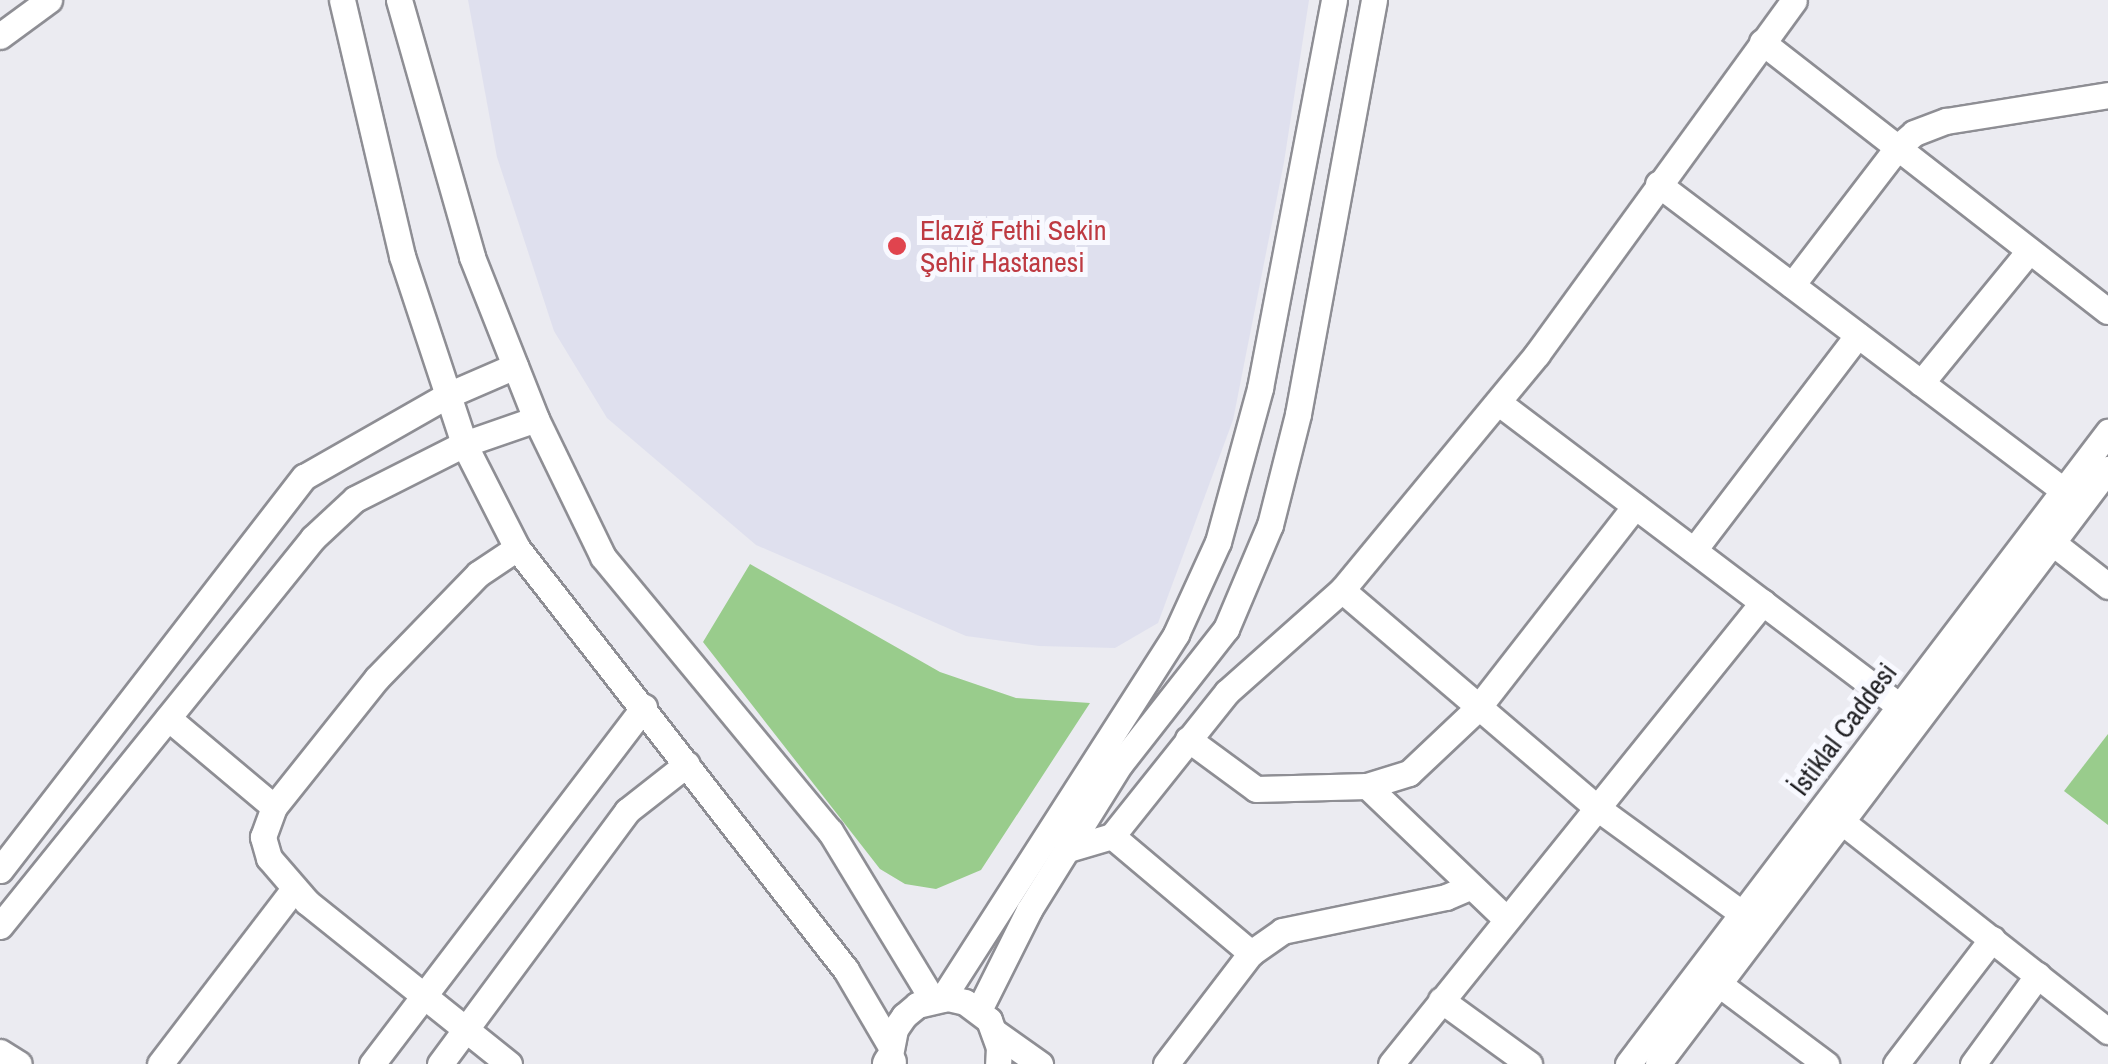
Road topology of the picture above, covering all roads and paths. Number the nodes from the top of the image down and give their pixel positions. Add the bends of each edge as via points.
1 (49, 0) edge
2 (342, 0) edge
3 (399, 0) edge
4 (1334, 0) edge
5 (1374, 0) edge
6 (1794, 0) edge
7 (0, 36) edge
8 (1762, 42) junction
9 (2108, 95) edge
10 (1898, 147) junction
11 (1658, 184) junction
12 (2029, 251) junction
13 (1792, 285) junction
14 (2108, 310) edge
15 (1858, 335) junction
16 (515, 366) junction
17 (1921, 383) junction
18 (448, 395) junction
19 (1499, 403) junction
20 (536, 419) junction
21 (2108, 432) edge
22 (464, 444) junction
23 (2108, 469) edge
24 (2063, 490) junction
25 (1634, 506) junction
26 (2054, 543) junction
27 (517, 548) junction
28 (1694, 550) junction
29 (2108, 586) edge
30 (1342, 590) junction
31 (1763, 602) junction
32 (1898, 706) junction
33 (644, 707) junction
34 (1478, 709) junction
35 (168, 718) junction
36 (1188, 738) junction
37 (687, 764) junction
38 (1367, 786) junction
39 (274, 807) junction
40 (1600, 810) junction
41 (1842, 821) junction
42 (1112, 836) junction
43 (1068, 849) junction
44 (0, 870) edge
45 (1470, 887) junction
46 (294, 889) junction
47 (1741, 913) junction
48 (1506, 919) junction
49 (0, 926) edge
50 (1992, 940) junction
51 (1251, 953) junction
52 (1709, 976) junction
53 (2038, 976) junction
54 (422, 994) junction
55 (937, 999) junction
56 (1441, 1000) junction
57 (979, 1010) junction
58 (466, 1029) junction
59 (2108, 1031) edge
60 (996, 1033) junction
61 (890, 1059) edge
62 (1816, 1061) edge
63 (160, 1064) edge
64 (372, 1064) edge
65 (440, 1064) edge
66 (509, 1064) edge
67 (998, 1064) edge
68 (1040, 1064) edge
69 (1166, 1064) edge
70 (1391, 1064) edge
71 (1529, 1064) edge
72 (1628, 1064) edge
73 (1658, 1064) edge
74 (1896, 1064) edge
75 (1973, 1064) edge

1 - 7 street
2 - 18 street via 402,256
3 - 16 street via 472,257
4 - 55 street via 1260,388 1218,542 1176,634
5 - 43 street via 1298,414 1270,525 1226,629 1120,764
6 - 8 street
8 - 10 street
8 - 11 street
9 - 10 street via 1946,122 1914,133
10 - 12 street
10 - 13 street
11 - 13 street
11 - 19 street
12 - 14 street
12 - 17 street
13 - 15 street
15 - 17 street
15 - 28 street
16 - 18 street
16 - 20 street
17 - 24 street
18 - 22 street
18 - 44 street via 304,477
19 - 25 street
19 - 30 street
20 - 22 street
20 - 55 street via 602,558 830,832
21 - 24 street, İstiklal Caddesi
22 - 27 street
22 - 35 street via 355,498 313,538
23 - 26 street, İstiklal Caddesi
24 - 32 street, İstiklal Caddesi
25 - 28 street
25 - 34 street
26 - 29 street
26 - 41 street, İstiklal Caddesi
27 - 33 street
27 - 39 street via 478,574 377,678
28 - 31 street
30 - 34 street
30 - 36 street via 1263,656
31 - 32 street
31 - 40 street
32 - 47 street, İstiklal Caddesi
33 - 37 street
33 - 54 street
34 - 38 street via 1408,773
34 - 40 street
35 - 39 street
35 - 49 street
36 - 38 street via 1256,789
36 - 42 street
37 - 58 street via 627,811
37 - 61 street via 846,970
38 - 45 street
39 - 46 street via 263,837 269,858
40 - 47 street
40 - 48 street
41 - 50 street
41 - 52 street, İstiklal Caddesi
42 - 43 street
42 - 51 street
43 - 57 street
45 - 48 street
45 - 51 street via 1302,924
46 - 54 street
46 - 63 street
47 - 52 street, İstiklal Caddesi
48 - 56 street
50 - 53 street
50 - 74 street
51 - 69 street
52 - 62 street
52 - 72 street, İstiklal Caddesi
52 - 73 street, İstiklal Caddesi
53 - 59 street
53 - 75 street
54 - 58 street
54 - 64 street
55 - 57 street
55 - 61 street via 904,1016
56 - 70 street
56 - 71 street
57 - 60 street
58 - 65 street
58 - 66 street
60 - 67 street
60 - 68 street

